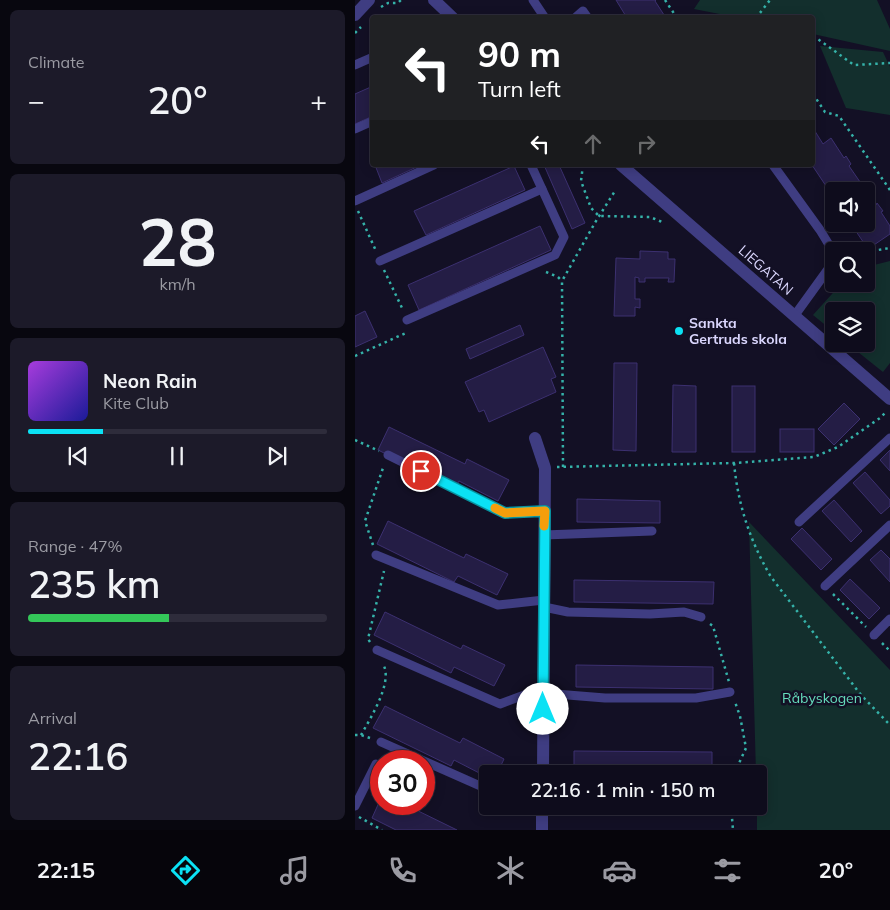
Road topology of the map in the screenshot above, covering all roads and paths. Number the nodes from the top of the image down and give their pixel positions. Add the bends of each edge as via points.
1 (369, 0) edge
2 (401, 0) edge
3 (434, 0) edge
4 (533, 0) edge
5 (665, 0) edge
6 (770, 0) edge
7 (377, 12) dead end
8 (355, 15) edge
9 (450, 15) edge
10 (543, 15) edge
11 (675, 15) edge
12 (759, 15) edge
13 (364, 25) dead end
14 (355, 33) edge
15 (815, 37) edge
16 (370, 58) edge
17 (890, 63) edge
18 (355, 65) edge
19 (815, 97) edge
20 (370, 122) edge
21 (355, 129) edge
22 (431, 167) edge
23 (532, 167) edge
24 (583, 167) edge
25 (623, 167) edge
26 (774, 167) edge
27 (542, 188) junction
28 (890, 190) edge
29 (615, 191) dead end
30 (355, 201) edge
31 (599, 216) junction
32 (662, 222) dead end
33 (827, 242) edge
34 (890, 248) edge
35 (875, 250) edge
36 (567, 260) dead end
37 (380, 261) dead end
38 (572, 264) junction
39 (825, 273) edge
40 (795, 315) junction
41 (407, 320) dead end
42 (888, 393) edge
43 (890, 408) edge
44 (535, 438) dead end
45 (890, 438) edge
46 (355, 440) edge
47 (387, 455) junction
48 (734, 463) junction
49 (563, 467) junction
50 (545, 468) junction
51 (545, 511) junction
52 (799, 522) dead end
53 (890, 525) edge
54 (652, 531) dead end
55 (544, 535) junction
56 (376, 555) junction
57 (825, 586) joint
58 (544, 604) junction
59 (701, 617) dead end
60 (890, 619) edge
61 (874, 635) junction
62 (377, 650) junction
63 (890, 651) edge
64 (543, 690) junction
65 (731, 692) dead end
66 (890, 725) edge
67 (361, 735) dead end
68 (381, 742) dead end
69 (543, 765) edge
70 (370, 776) edge
71 (479, 785) edge
72 (355, 806) edge
73 (355, 815) edge
74 (542, 815) edge
75 (732, 815) edge
76 (383, 830) edge
77 (542, 830) edge
78 (733, 830) edge

1 - 8 street
2 - 7 path via 381,7
3 - 9 street
4 - 10 lane
5 - 11 path
6 - 12 path
13 - 14 path
15 - 17 path via 854,65
16 - 18 lane
19 - 28 path via 825,112 839,116
20 - 21 lane
22 - 30 lane
23 - 27 lane
24 - 31 path via 581,181 591,208
25 - 40 street, LIEGATAN
26 - 33 lane
27 - 37 lane
27 - 41 lane via 564,236 555,256
29 - 31 path
31 - 32 path via 650,216
31 - 38 path
34 - 35 path
36 - 38 path
38 - 49 path via 562,281
39 - 40 lane
40 - 42 street, LIEGATAN
43 - 48 path via 826,453 807,458
44 - 50 street
45 - 52 lane
46 - 47 path
47 - 51 lane via 505,513
47 - 56 path via 365,521
48 - 49 path
48 - 66 path via 744,520 771,577 861,695
49 - 50 path
50 - 51 street
51 - 55 street
53 - 57 lane
54 - 55 lane
55 - 58 street
56 - 58 lane via 498,606
56 - 62 path via 385,571 368,639
57 - 61 path
58 - 59 lane via 568,612 684,612
58 - 64 street
60 - 61 lane
61 - 63 path
62 - 64 lane via 500,704
62 - 67 path via 386,672 380,700
64 - 65 lane via 605,698 696,698
64 - 69 street
68 - 71 lane
70 - 72 lane
73 - 76 path
74 - 77 street
75 - 78 path

